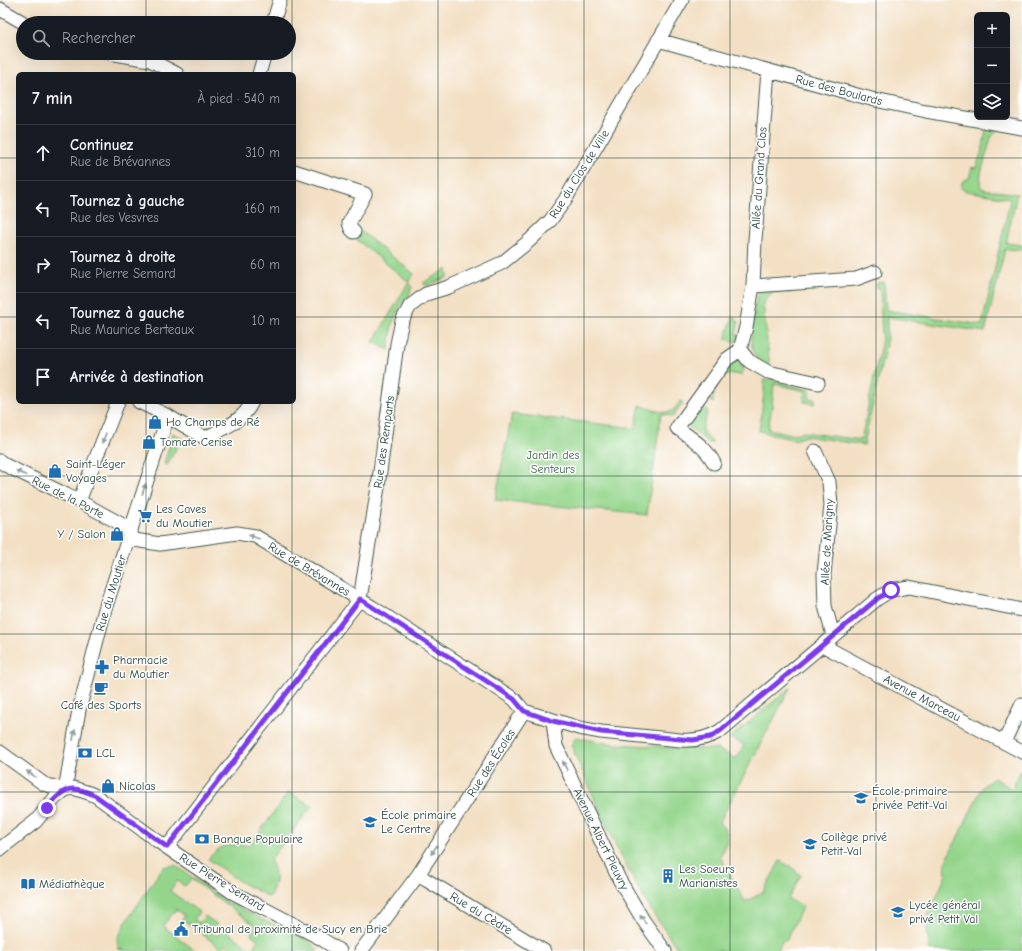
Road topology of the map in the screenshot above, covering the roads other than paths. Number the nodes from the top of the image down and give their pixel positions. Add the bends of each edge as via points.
1 (280, 0) edge
2 (682, 0) edge
3 (0, 9) edge
4 (276, 16) edge
5 (16, 18) edge
6 (658, 40) junction
7 (150, 60) edge
8 (263, 60) edge
9 (768, 71) junction
10 (173, 72) edge
11 (260, 72) edge
12 (1022, 128) edge
13 (296, 172) edge
14 (354, 232) dead end
15 (875, 272) dead end
16 (753, 286) junction
17 (426, 294) joint
18 (740, 350) junction
19 (818, 383) dead end
20 (117, 404) edge
21 (143, 404) edge
22 (251, 404) edge
23 (168, 416) junction
24 (816, 451) dead end
25 (714, 463) dead end
26 (2, 465) edge
27 (79, 501) junction
28 (129, 534) junction
29 (360, 599) junction
30 (1022, 610) edge
31 (833, 635) junction
32 (822, 645) junction
33 (1022, 704) edge
34 (524, 711) junction
35 (553, 721) junction
36 (1004, 742) junction
37 (0, 752) edge
38 (1022, 752) edge
39 (65, 790) junction
40 (167, 847) junction
41 (0, 849) edge
42 (418, 875) junction
43 (340, 951) edge
44 (361, 951) edge
45 (544, 951) edge
46 (665, 951) edge

1 - 4 street
2 - 6 street, Rue du Clos de Ville
3 - 5 street
6 - 9 street, Rue des Boulards
6 - 17 street, Rue du Clos de Ville via 565,200 550,221 502,263 449,287
7 - 10 street
8 - 11 street
9 - 12 street, Rue des Boulards via 874,100
9 - 16 street, Allée du Grand Clos
13 - 14 street via 366,194 349,223 350,229
15 - 16 street via 856,279
16 - 18 street, Allée du Grand Clos
17 - 29 street, Rue des Remparts via 410,306 402,322 397,344
18 - 19 street via 749,361 768,372
18 - 25 street via 727,359 676,428 697,442
20 -> 27 street
21 - 23 street
22 - 23 street via 248,410 228,427 205,438
28 -> 23 street, Rue du Moutier
24 - 31 street, Allée de Marigny via 830,490 824,580 825,606
27 -> 26 street, Rue de la Porte
27 - 28 street, Rue de la Porte
29 -> 28 street, Rue de Brévannes via 255,536 237,533 160,544
39 -> 28 street, Rue du Moutier via 79,710 105,609
29 - 34 street, Rue de Brévannes via 514,699
29 - 40 street
30 - 31 street, Rue de Brévannes via 909,587 900,588 880,596
31 - 32 street, Rue de Brévannes
32 - 35 street, Rue de Brévannes via 711,737 686,740 601,732
32 - 36 street, Avenue Marceau
33 - 36 street
34 - 35 street, Rue de Brévannes
34 -> 42 street, Rue des Écoles
46 -> 35 street, Avenue Albert Pleuvry via 618,879 556,746
36 - 38 street, Avenue Marceau
39 -> 37 street, Rue Pierre Semard via 44,784
39 - 40 street, Rue Pierre Semard via 73,788 96,796
39 - 41 street via 36,821
40 - 43 street, Rue Pierre Semard via 232,892
42 - 44 street, Rue des Écoles
42 - 45 street, Rue du Cèdre

